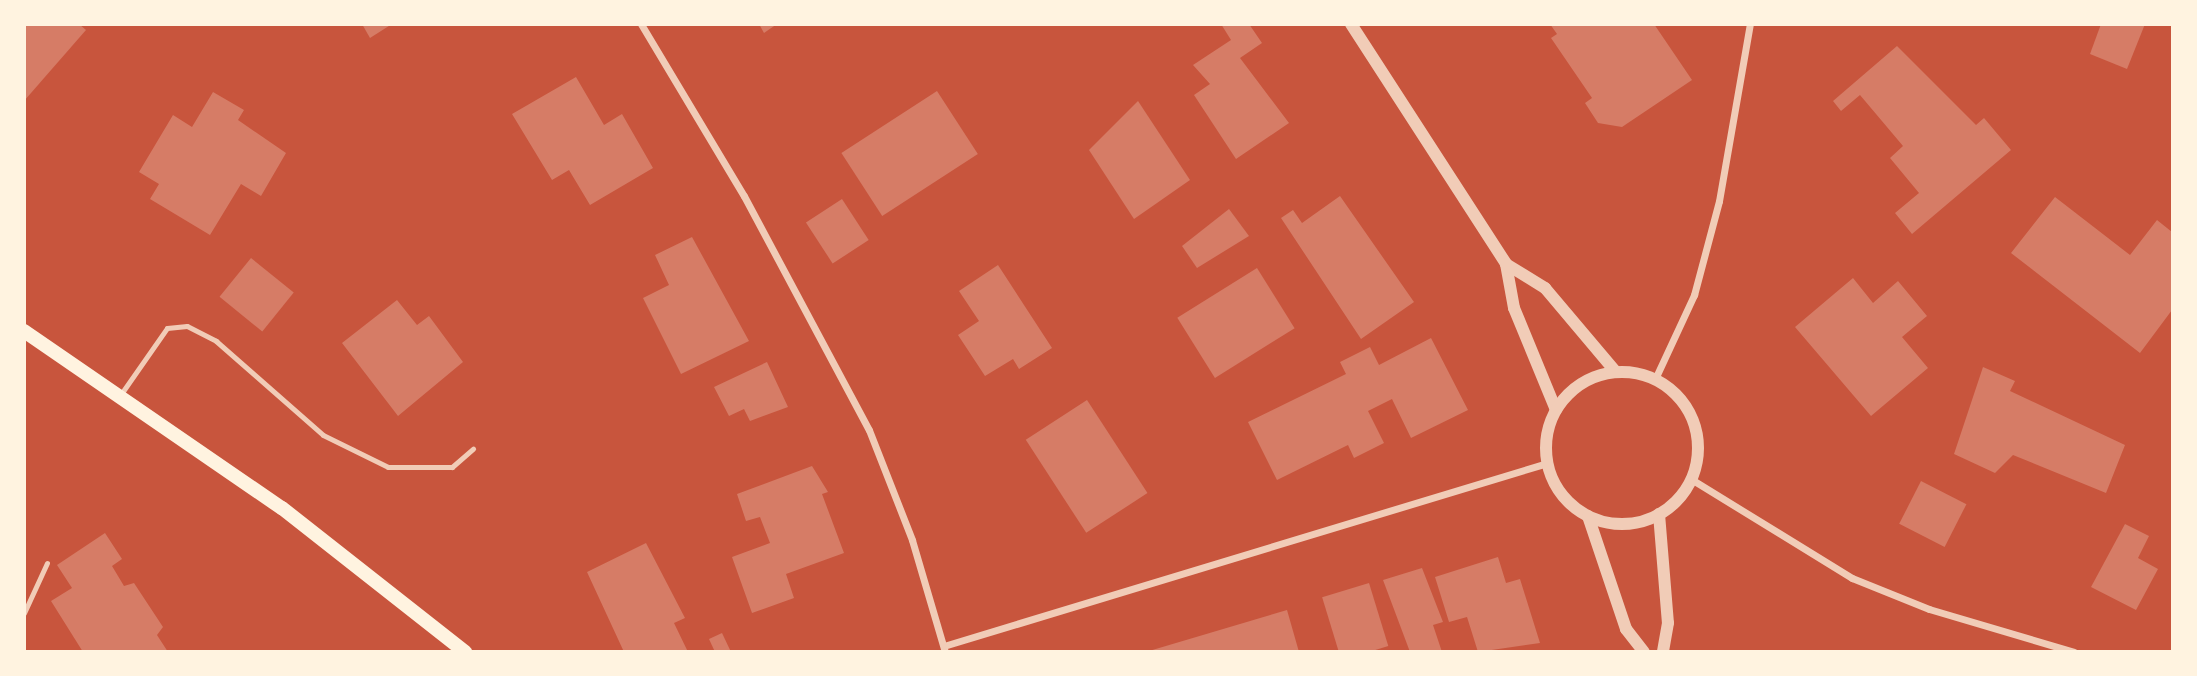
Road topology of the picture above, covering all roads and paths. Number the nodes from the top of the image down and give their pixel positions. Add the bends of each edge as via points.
1 (641, 24) edge
2 (1351, 24) edge
3 (1750, 24) edge
4 (1506, 264) junction
5 (24, 331) edge
6 (1616, 372) junction
7 (1654, 379) junction
8 (121, 394) junction
9 (1556, 410) junction
10 (473, 449) dead end
11 (1547, 463) junction
12 (1691, 479) junction
13 (1659, 514) junction
14 (1588, 516) junction
15 (47, 563) dead end
16 (24, 613) edge
17 (946, 648) edge
18 (465, 652) edge
19 (1644, 652) edge
20 (1663, 652) edge
21 (2074, 652) edge

1 - 17 street via 744,196 869,430
2 - 4 street
3 - 7 street via 1697,283
4 - 6 street via 1545,288
4 - 9 street via 1514,308
5 - 8 main road
6 - 7 street
6 - 9 street via 1588,380
7 - 12 street via 1674,393 1696,433
8 - 10 lane via 167,328 187,326 216,341 323,435 388,467 452,467
8 - 18 main road via 282,508
9 - 11 street
11 - 14 street via 1569,502
11 - 17 street
12 - 13 street
12 - 21 street via 1852,578 1929,609
13 - 14 street via 1624,524
13 - 20 street via 1668,623
14 - 19 street via 1626,629
15 - 16 lane

